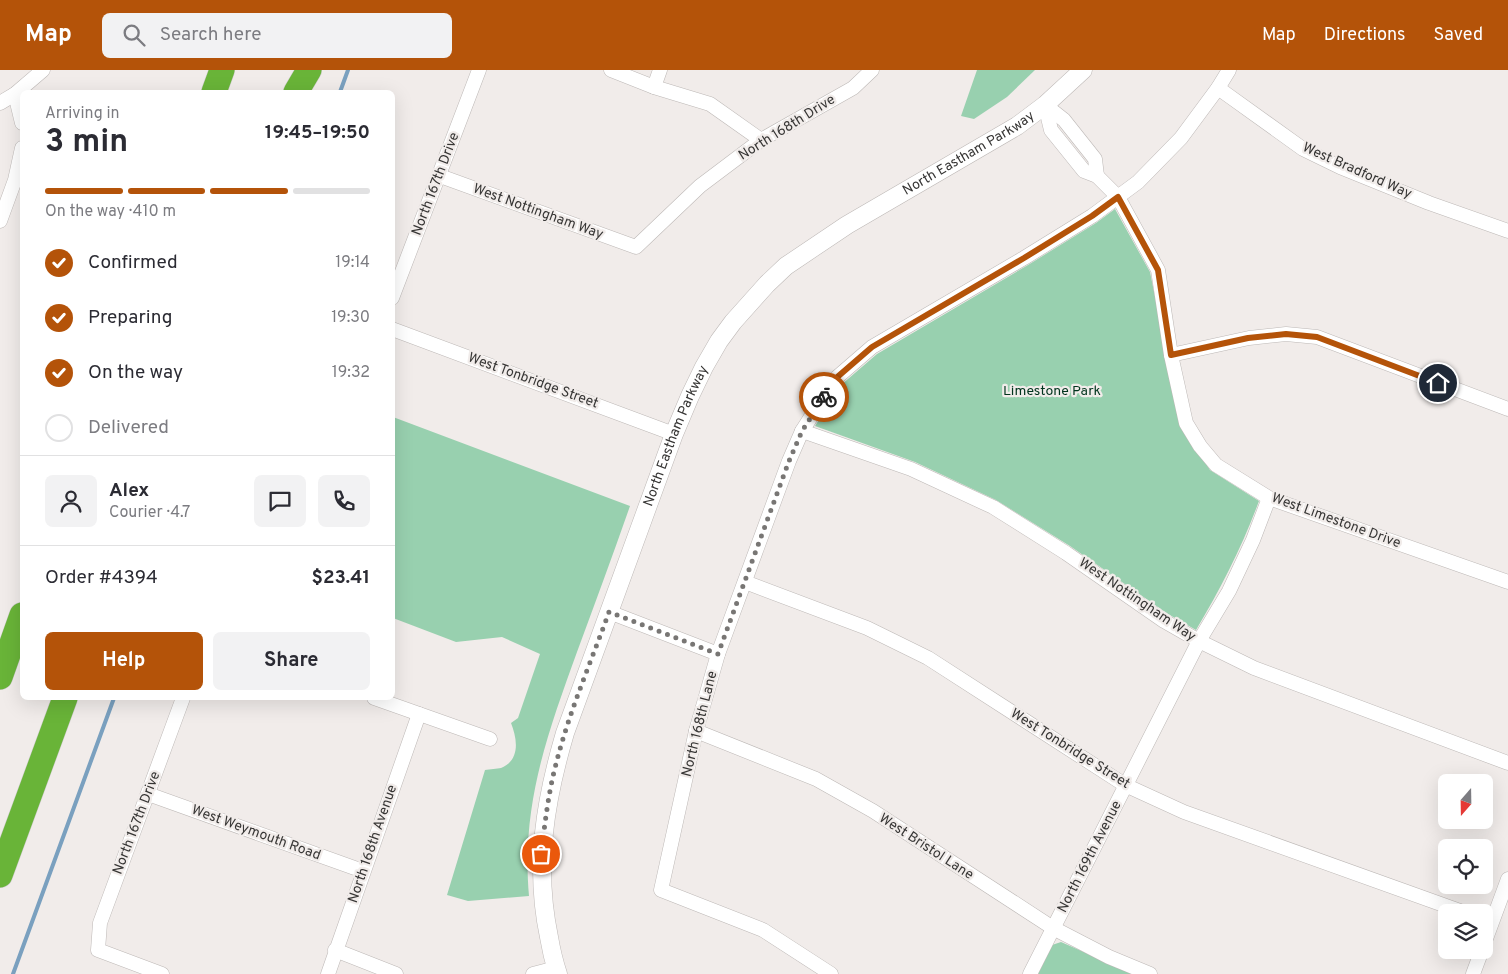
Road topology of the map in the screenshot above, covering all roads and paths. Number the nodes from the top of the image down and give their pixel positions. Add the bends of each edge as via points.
1 (43, 70) edge
2 (222, 70) edge
3 (294, 70) edge
4 (309, 70) edge
5 (479, 70) edge
6 (611, 70) edge
7 (660, 70) edge
8 (872, 70) edge
9 (1083, 70) edge
10 (1229, 70) edge
11 (654, 87) junction
12 (1218, 88) junction
13 (215, 90) edge
14 (287, 90) edge
15 (297, 90) edge
16 (15, 94) junction
17 (0, 103) edge
18 (1045, 106) junction
19 (20, 115) edge
20 (762, 140) junction
21 (20, 157) edge
22 (440, 176) junction
23 (1118, 197) junction
24 (0, 220) edge
25 (1508, 231) edge
26 (636, 247) joint
27 (395, 290) edge
28 (395, 330) edge
29 (1171, 355) junction
30 (1508, 409) edge
31 (802, 431) junction
32 (674, 434) junction
33 (1269, 498) junction
34 (745, 582) junction
35 (1508, 582) edge
36 (609, 612) junction
37 (20, 621) edge
38 (1199, 642) junction
39 (718, 654) junction
40 (0, 677) edge
41 (64, 700) edge
42 (182, 700) edge
43 (380, 700) edge
44 (419, 714) junction
45 (696, 731) junction
46 (490, 739) dead end
47 (1508, 763) edge
48 (1125, 785) junction
49 (148, 794) junction
50 (363, 871) junction
51 (0, 875) edge
52 (1508, 879) edge
53 (1441, 904) edge
54 (1493, 910) edge
55 (1054, 928) junction
56 (336, 950) junction
57 (1479, 959) edge
58 (557, 971) edge
59 (162, 974) edge
60 (328, 974) edge
61 (396, 974) edge
62 (533, 974) edge
63 (831, 974) edge
64 (1030, 974) edge
65 (1150, 974) edge
66 (1473, 974) edge

1 - 16 street
2 - 13 highway
3 - 14 highway
4 - 15 highway
5 - 22 street, North 167th Drive
6 - 11 street
7 - 11 street
8 - 20 street, North 168th Drive via 853,88
9 - 18 street, North Eastham Parkway
10 - 12 street, North 168th Lane
11 - 20 street via 710,104
12 - 23 street, North 168th Lane via 1181,138 1138,182
12 - 25 street, West Bradford Way via 1303,149 1429,203
16 - 17 street
16 - 19 street
18 - 23 street, West Limestone Drive via 1064,120 1095,158 1097,176
18 - 32 street, North Eastham Parkway via 1017,126 847,225 786,266 748,304 719,341 700,374
20 - 26 street, North 168th Drive via 700,186
21 - 24 street
22 - 26 street, West Nottingham Way
22 - 27 street, North 167th Drive
23 - 29 street, West Limestone Drive via 1158,270
23 - 31 street, North 168th Lane via 1032,253 872,347 835,379
28 - 32 street, West Tonbridge Street
29 - 30 street via 1248,338 1286,334 1317,337
29 - 33 street, West Limestone Drive via 1186,423 1200,446 1216,465
31 - 34 street, North 168th Lane
31 - 38 street, West Nottingham Way via 912,469 993,507
32 - 36 street, North Eastham Parkway
33 - 35 street, West Limestone Drive
33 - 38 street, North 169th Avenue via 1229,591
34 - 39 street, North 168th Lane
34 - 48 street, West Tonbridge Street via 867,628 928,658
36 - 39 street
36 - 58 street, North Eastham Parkway via 565,733 545,818 541,854 542,894
37 - 40 highway
38 - 47 street, West Nottingham Way via 1254,668
38 - 48 street, North 169th Avenue
39 - 45 street, North 168th Lane
41 - 51 highway
42 - 49 street, North 167th Drive
43 - 44 street
44 - 46 street
44 - 50 street, North 168th Avenue
45 - 55 street, West Bristol Lane via 816,779 873,811
45 - 63 street, North 168th Lane via 661,890 763,930
48 - 53 street, West Tonbridge Street via 1184,812
48 - 55 street, North 169th Avenue
49 - 50 street, West Weymouth Road
49 - 59 street, North 167th Drive via 100,922 98,950
50 - 56 street, North 168th Avenue
52 - 54 street
55 - 64 street, North 169th Avenue
55 - 65 street, West Bristol Lane
56 - 60 street, North 168th Avenue
56 - 61 street
57 - 66 street
58 - 62 street

